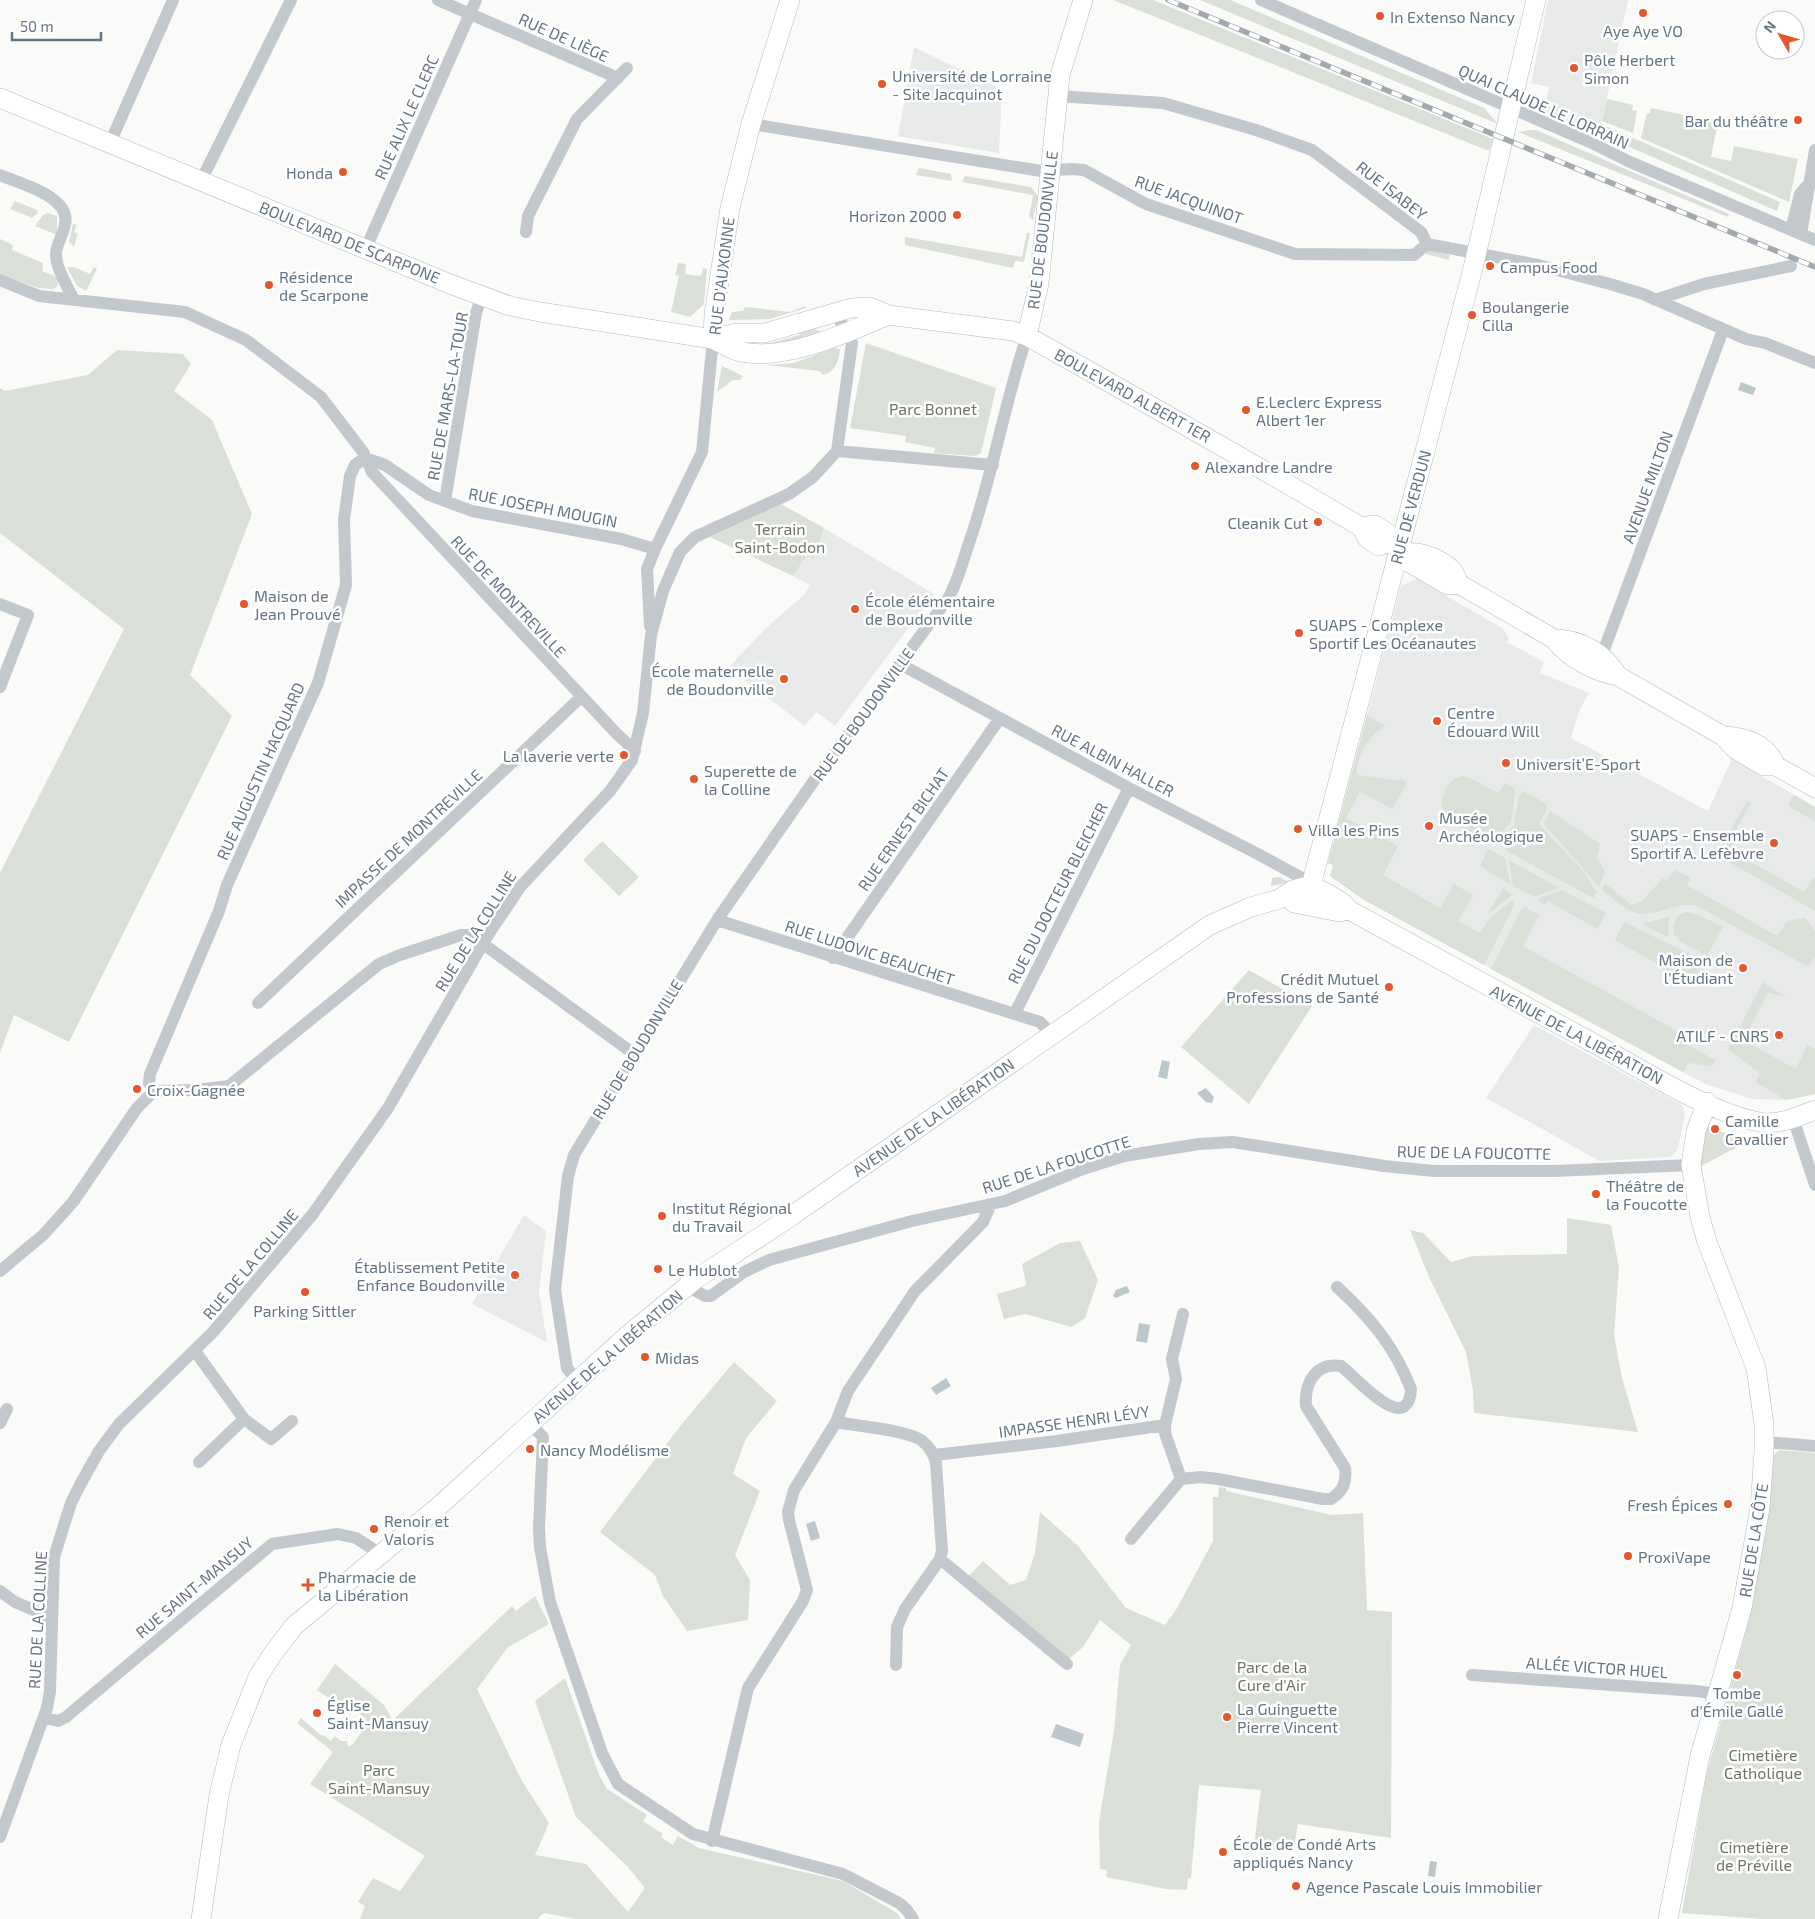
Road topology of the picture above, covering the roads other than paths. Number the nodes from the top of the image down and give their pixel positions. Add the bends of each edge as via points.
1 (173, 0) edge
2 (291, 0) edge
3 (438, 0) edge
4 (476, 0) edge
5 (790, 0) edge
6 (1083, 0) edge
7 (1261, 0) edge
8 (1536, 0) edge
9 (470, 14) junction
10 (627, 68) dead end
11 (618, 78) junction
12 (1058, 96) junction
13 (0, 98) edge
14 (1512, 109) junction
15 (751, 124) junction
16 (110, 143) junction
17 (1815, 150) edge
18 (1051, 172) junction
19 (0, 175) edge
20 (201, 181) junction
21 (526, 232) dead end
22 (1796, 232) junction
23 (1815, 240) edge
24 (1427, 244) junction
25 (366, 248) junction
26 (1476, 253) junction
27 (1792, 266) dead end
28 (0, 280) edge
29 (482, 296) junction
30 (74, 300) junction
31 (1654, 300) junction
32 (835, 311) junction
33 (888, 314) junction
34 (1723, 330) junction
35 (846, 332) junction
36 (1027, 336) junction
37 (713, 339) junction
38 (1815, 363) edge
39 (836, 451) junction
40 (365, 458) junction
41 (993, 465) junction
42 (446, 501) junction
43 (1398, 548) junction
44 (654, 549) junction
45 (647, 586) junction
46 (663, 591) junction
47 (0, 604) edge
48 (651, 635) junction
49 (1554, 639) junction
50 (1599, 654) junction
51 (900, 664) junction
52 (1618, 676) junction
53 (0, 687) edge
54 (581, 697) junction
55 (1000, 718) junction
56 (636, 751) junction
57 (1129, 788) junction
58 (1815, 788) edge
59 (1310, 887) junction
60 (1278, 899) junction
61 (1306, 905) junction
62 (1349, 910) junction
63 (717, 920) junction
64 (483, 944) junction
65 (833, 958) junction
66 (258, 1004) dead end
67 (1015, 1013) junction
68 (1052, 1035) junction
69 (634, 1054) junction
70 (154, 1090) junction
71 (1708, 1102) junction
72 (1815, 1110) edge
73 (1793, 1118) junction
74 (1691, 1165) junction
75 (1815, 1185) edge
76 (991, 1204) junction
77 (0, 1271) edge
78 (687, 1286) junction
79 (1337, 1287) dead end
80 (1183, 1314) dead end
81 (196, 1351) junction
82 (577, 1381) junction
83 (7, 1409) dead end
84 (244, 1420) junction
85 (292, 1422) dead end
86 (836, 1422) junction
87 (0, 1423) edge
88 (530, 1424) junction
89 (1165, 1425) junction
90 (1765, 1442) junction
91 (1815, 1446) edge
92 (934, 1456) junction
93 (199, 1462) dead end
94 (1181, 1479) junction
95 (1131, 1539) dead end
96 (382, 1555) junction
97 (940, 1559) junction
98 (0, 1591) edge
99 (52, 1618) junction
100 (1067, 1664) dead end
101 (896, 1665) dead end
102 (1472, 1675) dead end
103 (1718, 1694) junction
104 (44, 1718) junction
105 (0, 1837) edge
106 (712, 1841) junction
107 (200, 1919) edge
108 (913, 1919) edge
109 (1668, 1919) edge

1 - 16 street
2 - 20 street
3 - 9 street, RUE DE LIÈGE
4 - 9 street, RUE ALIX LE CLERC
5 - 15 main road, RUE D'AUXONNE
6 - 12 main road, RUE DE BOUDONVILLE via 1062,66
7 - 14 street, QUAI CLAUDE LE LORRAIN
8 - 14 main road, RUE DE VERDUN
9 - 11 street, RUE DE LIÈGE
9 - 25 street, RUE ALIX LE CLERC
10 - 11 street
11 - 21 street via 577,119 528,216
12 - 18 main road, RUE DE BOUDONVILLE
12 - 24 street, RUE ISABEY via 1163,103 1312,150 1421,232
13 - 16 main road, BOULEVARD DE SCARPONE
14 - 22 street, QUAI CLAUDE LE LORRAIN
14 - 26 main road, RUE DE VERDUN
15 - 18 street, RUE JACQUINOT
15 - 37 main road, RUE D'AUXONNE via 730,208
16 - 20 main road, BOULEVARD DE SCARPONE
17 - 22 street via 1807,186 1809,196
18 - 24 street, RUE JACQUINOT via 1072,168 1084,170 1146,204 1295,254 1414,255
18 - 36 main road, RUE DE BOUDONVILLE via 1039,283
19 - 30 street via 46,194 62,206 66,223 56,253 59,268
20 - 25 main road, BOULEVARD DE SCARPONE
22 - 23 street, QUAI CLAUDE LE LORRAIN
24 - 26 street, RUE ISABEY
25 - 29 main road, BOULEVARD DE SCARPONE
26 - 31 street, RUE ISABEY via 1556,270
26 - 43 main road, RUE DE VERDUN
27 - 31 street via 1704,284
28 - 30 street via 39,296
29 - 37 main road, BOULEVARD DE SCARPONE via 540,312
29 - 42 street, RUE DE MARS-LA-TOUR via 476,314
30 - 40 street via 185,312 246,340 321,397
31 - 34 street, RUE ISABEY
32 - 33 main road, BOULEVARD ALBERT 1ER via 870,307
32 - 35 street
32 - 37 main road, BOULEVARD ALBERT 1ER via 765,333 736,333
33 - 35 main road
33 - 36 main road, BOULEVARD ALBERT 1ER via 991,326
34 - 38 street, RUE ISABEY
34 - 50 street, AVENUE MILTON
35 - 37 main road via 774,354 736,350
35 - 39 street via 852,343
36 - 41 street, RUE DE BOUDONVILLE
36 - 43 main road, BOULEVARD ALBERT 1ER via 1362,527 1367,538 1379,546
37 - 44 street, RUE D'AUXONNE via 702,452
39 - 41 street
39 - 46 street via 813,477 789,494 690,540 674,563
40 - 42 street, RUE JOSEPH MOUGIN via 380,462 429,495
40 - 54 street, RUE DE MONTREVILLE via 372,472
40 - 70 street, RUE AUGUSTIN HACQUARD via 355,465 350,476 344,520 346,585 318,683 227,885 150,1074
41 - 51 street, RUE DE BOUDONVILLE via 953,589
42 - 44 street, RUE JOSEPH MOUGIN via 483,514 621,539
43 - 49 main road, BOULEVARD ALBERT 1ER via 1419,551 1446,566 1452,570 1459,584
43 - 59 main road, RUE DE VERDUN via 1380,631
44 - 45 street, RUE D'AUXONNE
45 - 46 street
45 - 48 street, RUE D'AUXONNE
46 - 48 street
47 - 53 street via 28,614
48 - 56 street
49 - 50 main road, BOULEVARD ALBERT 1ER via 1572,639
49 - 52 main road, BOULEVARD ALBERT 1ER via 1564,651 1602,673
50 - 52 main road, BOULEVARD ALBERT 1ER via 1610,662
51 - 55 street, RUE ALBIN HALLER
51 - 63 street, RUE DE BOUDONVILLE via 814,780
52 - 58 main road, BOULEVARD ALBERT 1ER via 1724,736 1740,752 1764,766 1776,766
54 - 56 street, RUE DE MONTREVILLE
54 - 66 street, IMPASSE DE MONTREVILLE
55 - 57 street, RUE ALBIN HALLER
55 - 65 street, RUE ERNEST BICHAT
56 - 64 street, RUE DE LA COLLINE via 610,791 525,881
57 - 59 street, RUE ALBIN HALLER via 1250,849 1302,878
57 - 67 street, RUE DU DOCTEUR BLEICHER
59 - 60 main road, AVENUE DE LA LIBÉRATION via 1293,890
59 - 61 main road, RUE DE VERDUN
59 - 62 main road, AVENUE DE LA LIBÉRATION via 1343,902
60 - 61 main road, AVENUE DE LA LIBÉRATION
60 - 68 main road, AVENUE DE LA LIBÉRATION via 1251,906 1210,925
61 - 62 main road, AVENUE DE LA LIBÉRATION via 1339,912
62 - 71 main road, AVENUE DE LA LIBÉRATION
63 - 65 street, RUE LUDOVIC BEAUCHET
63 - 69 street, RUE DE BOUDONVILLE
64 - 69 street
64 - 70 street via 471,935 461,935 385,961 229,1086
64 - 81 street, RUE DE LA COLLINE via 372,1133 288,1245
65 - 67 street, RUE LUDOVIC BEAUCHET
67 - 68 street, RUE LUDOVIC BEAUCHET via 1040,1022
68 - 78 main road, AVENUE DE LA LIBÉRATION
69 - 82 street, RUE DE BOUDONVILLE via 580,1144 568,1176 555,1290 567,1368
70 - 77 street via 136,1108 73,1202 43,1235
71 - 73 main road, AVENUE DE LA LIBÉRATION via 1761,1122
71 - 74 main road, RUE DE LA CÔTE via 1696,1132
72 - 73 main road, AVENUE DE LA LIBÉRATION
73 - 75 street
74 - 76 street, RUE DE LA FOUCOTTE via 1554,1171 1434,1171 1233,1142 1212,1142 1124,1156
74 - 90 main road, RUE DE LA CÔTE via 1707,1242 1756,1368
76 - 78 street, RUE DE LA FOUCOTTE via 912,1221 769,1260 744,1272 711,1296
76 - 86 street via 983,1222 915,1290 848,1391
78 - 82 main road, AVENUE DE LA LIBÉRATION
79 - 94 street via 1386,1339 1411,1389 1407,1403 1389,1406 1341,1366 1325,1366 1310,1381 1306,1406 1346,1468 1342,1489 1330,1499 1323,1499 1218,1479
80 - 89 street, IMPASSE HENRI LÉVY via 1172,1359 1176,1379
81 - 84 street
81 - 99 street, RUE DE LA COLLINE via 119,1424 81,1483 56,1551
82 - 88 main road, AVENUE DE LA LIBÉRATION
83 - 87 street
84 - 85 street via 271,1439
84 - 93 street
86 - 92 street via 912,1436 924,1442
86 - 106 street via 791,1497 789,1520 808,1590 748,1688
88 - 96 main road, AVENUE DE LA LIBÉRATION
88 - 106 street via 542,1437 539,1528 550,1602 607,1766 625,1790 675,1824
89 - 92 street, IMPASSE HENRI LÉVY
89 - 94 street
90 - 91 street
90 - 103 main road, RUE DE LA CÔTE via 1755,1538 1742,1608
92 - 97 street
94 - 95 street
96 - 104 street, RUE SAINT-MANSUY via 356,1538 338,1534 272,1544 66,1717 58,1721
96 - 107 main road, AVENUE DE LA LIBÉRATION via 294,1626 258,1677 226,1762
97 - 100 street
97 - 101 street via 897,1627
98 - 99 street via 14,1602
99 - 104 street, RUE DE LA COLLINE via 50,1691
102 - 103 street, ALLÉE VICTOR HUEL
103 - 109 main road, RUE DE LA CÔTE via 1693,1789
104 - 105 street, RUE DE LA COLLINE
106 - 108 street via 843,1874 899,1902

